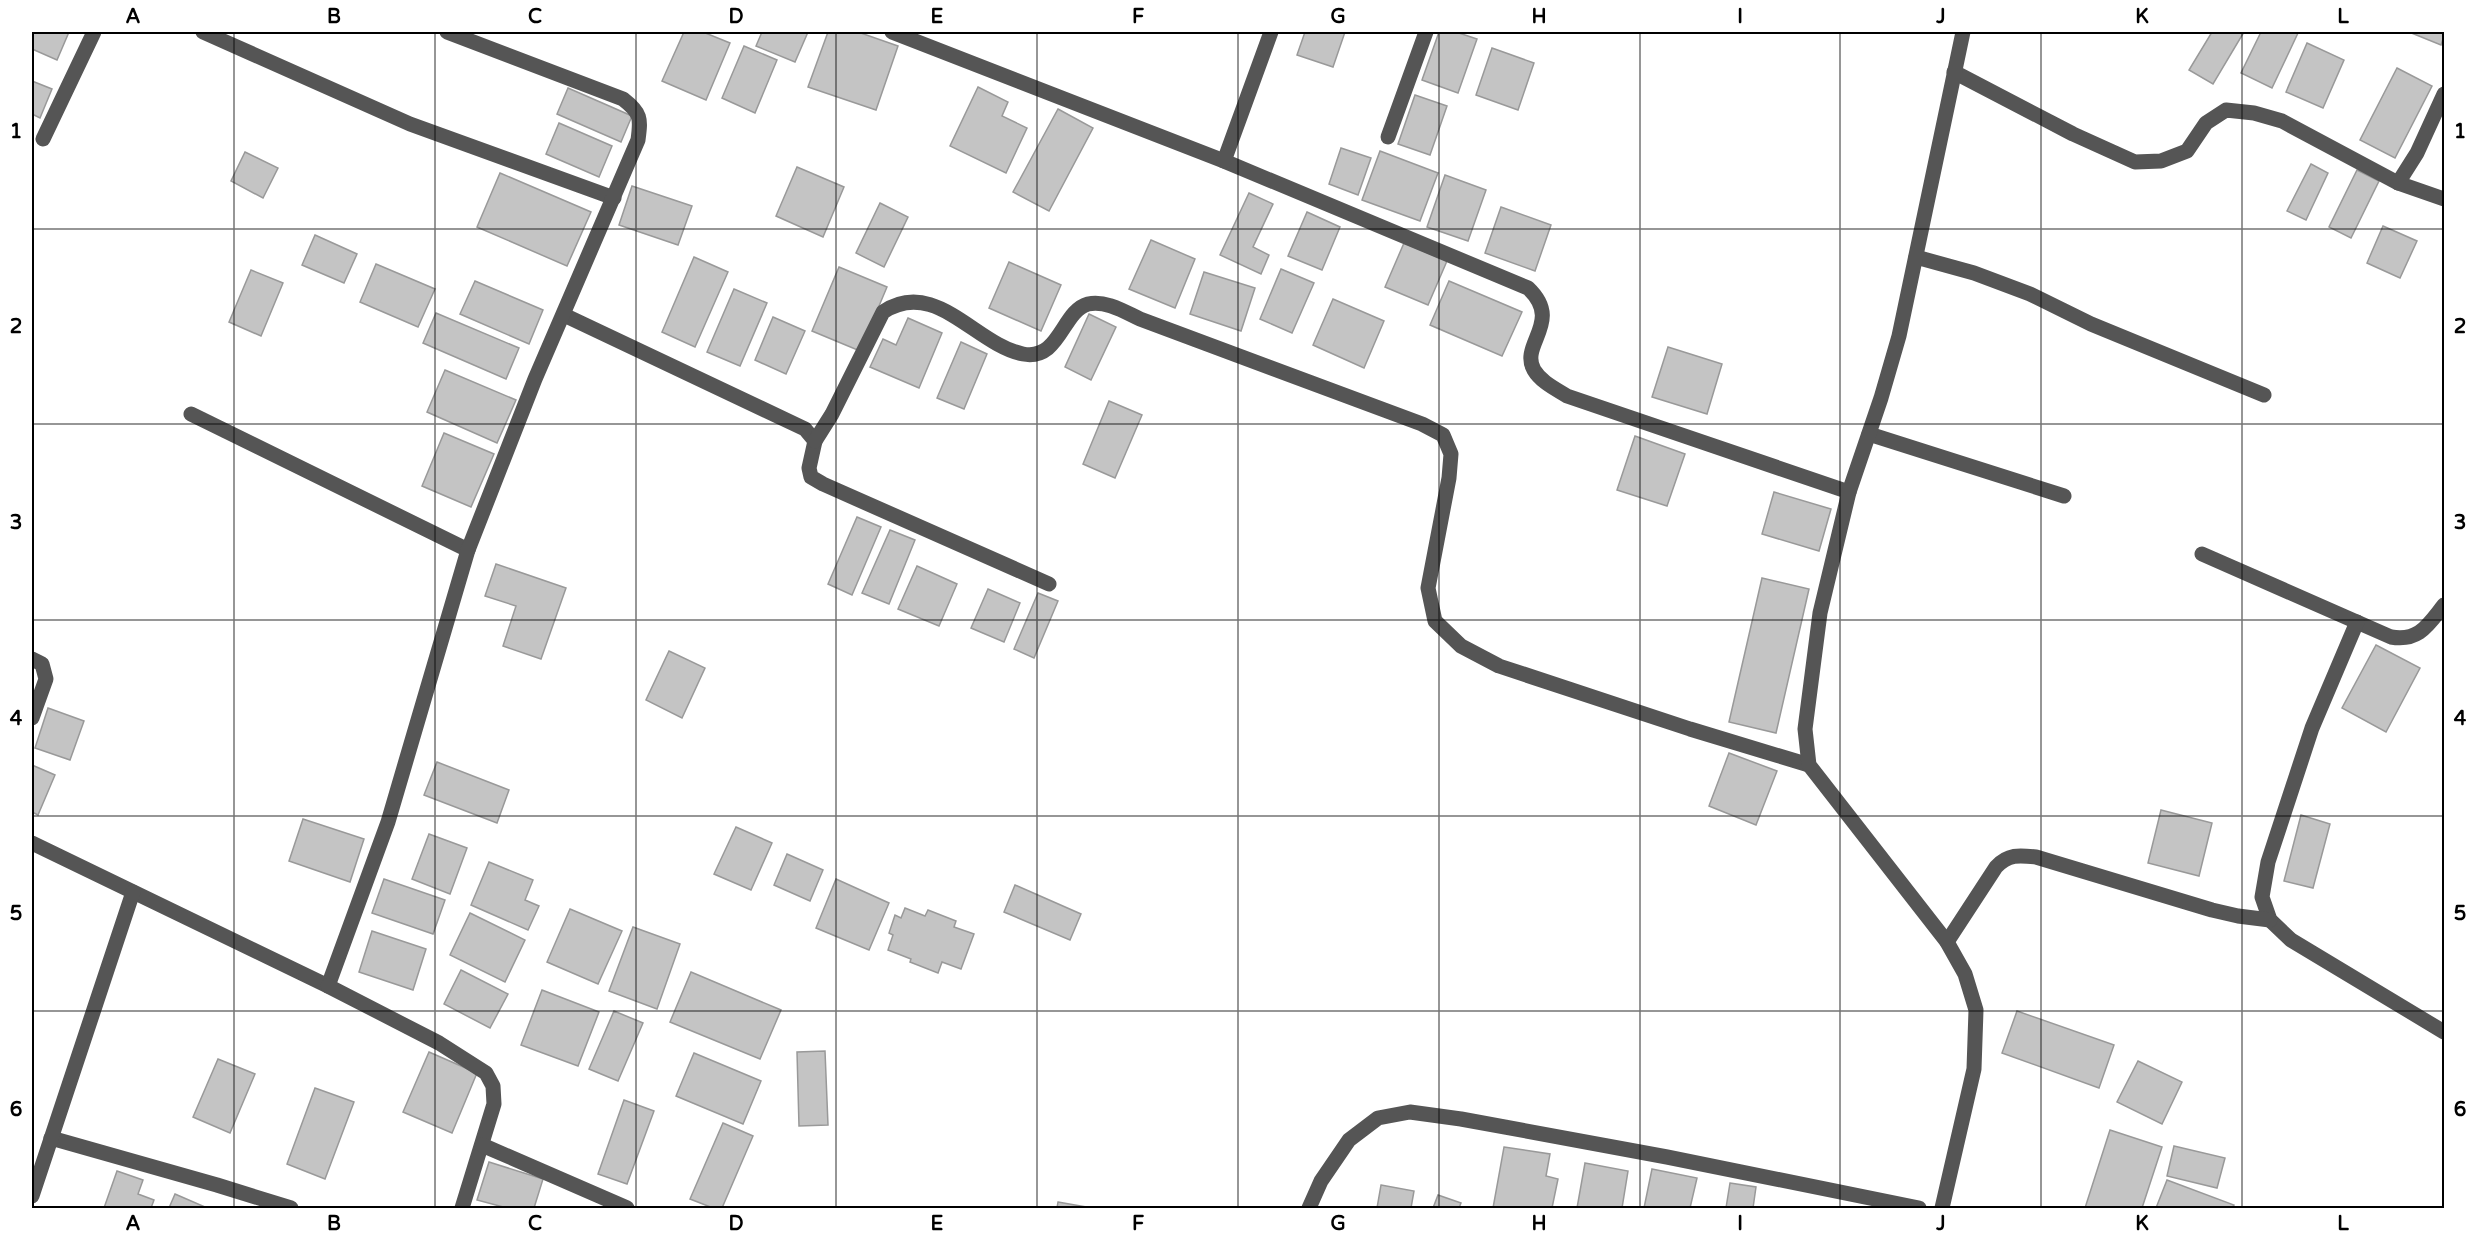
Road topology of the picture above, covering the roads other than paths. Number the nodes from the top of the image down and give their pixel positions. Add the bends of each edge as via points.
1 (94, 32) edge
2 (203, 32) edge
3 (447, 32) edge
4 (892, 32) edge
5 (1271, 32) edge
6 (1426, 32) edge
7 (1963, 32) edge
8 (921, 37) edge
9 (1954, 72) junction
10 (2445, 94) edge
11 (1388, 137) dead end
12 (43, 139) dead end
13 (1224, 161) junction
14 (2398, 183) junction
15 (614, 198) junction
16 (2445, 199) edge
17 (1916, 257) junction
18 (564, 315) junction
19 (2264, 395) dead end
20 (191, 414) dead end
21 (1869, 434) junction
22 (814, 441) junction
23 (1849, 492) junction
24 (2064, 496) dead end
25 (468, 550) junction
26 (2202, 554) dead end
27 (1049, 584) dead end
28 (2444, 606) edge
29 (2357, 622) junction
30 (32, 659) edge
31 (32, 718) edge
32 (1809, 765) junction
33 (32, 843) edge
34 (134, 892) junction
35 (2270, 920) junction
36 (1947, 942) junction
37 (328, 986) junction
38 (2445, 1032) edge
39 (51, 1138) junction
40 (482, 1145) junction
41 (32, 1197) edge
42 (291, 1209) edge
43 (462, 1209) edge
44 (627, 1209) edge
45 (1308, 1209) edge
46 (1919, 1209) edge
47 (1942, 1209) edge

1 - 12 street
2 - 15 street via 410,124
3 - 15 street via 623,99 636,109 641,120 638,140
4 - 8 street
5 - 13 street
6 - 11 street
7 - 9 street
8 - 13 street
9 - 14 street via 2135,162 2161,161 2187,151 2206,123 2226,110 2282,122
9 - 17 street
10 - 14 street
13 - 23 street via 1528,288 1540,300 1543,317 1532,355 1533,369 1568,396
14 - 16 street
15 - 18 street
17 - 19 street via 2030,294 2091,324
17 - 21 street via 1899,336
18 - 22 street via 793,422 811,434
18 - 25 street
20 - 25 street
21 - 23 street
21 - 24 street
22 - 27 street via 811,477
22 - 32 street via 884,312 893,306 906,301 942,309 1010,349 1036,355 1055,341 1075,313 1087,304 1116,307 1443,435 1451,454 1449,478 1428,588 1435,621 1461,646 1499,666
23 - 32 street via 1820,613 1805,729
25 - 37 street via 388,822
26 - 29 street
28 - 29 street via 2429,625 2405,640
29 - 35 street via 2312,728 2268,861 2262,897
30 - 31 street via 42,664 46,680
32 - 36 street
33 - 34 street
34 - 37 street
34 - 39 street
35 - 36 street via 2212,910 2019,855 2004,858 1996,867
35 - 38 street via 2290,940
36 - 47 street via 1965,974 1976,1010 1974,1069
37 - 40 street via 439,1043 486,1072 493,1086 494,1104
39 - 41 street
39 - 42 street
40 - 43 street
40 - 44 street
45 - 46 street via 1321,1181 1349,1140 1378,1118 1410,1112 1667,1157

